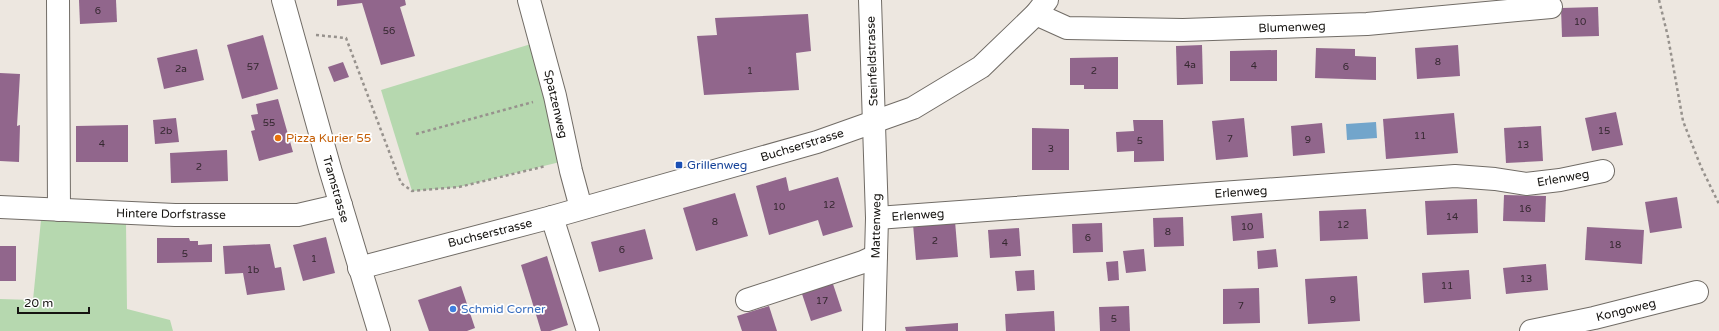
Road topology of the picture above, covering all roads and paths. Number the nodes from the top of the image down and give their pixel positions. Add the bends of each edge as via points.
1 (58, 0) edge
2 (283, 0) edge
3 (529, 0) edge
4 (870, 0) edge
5 (1660, 0) edge
6 (1041, 7) edge
7 (1551, 7) dead end
8 (314, 35) dead end
9 (555, 96) junction
10 (875, 122) junction
11 (416, 134) dead end
12 (571, 171) junction
13 (1603, 171) dead end
14 (1719, 204) edge
15 (341, 205) junction
16 (0, 208) edge
17 (581, 208) junction
18 (59, 210) junction
19 (552, 218) junction
20 (877, 218) junction
21 (876, 256) junction
22 (359, 268) junction
23 (1696, 292) dead end
24 (748, 300) dead end
25 (379, 331) edge
26 (588, 331) edge
27 (874, 331) edge
28 (1531, 331) edge

1 - 18 street
2 - 15 street, Tramstrasse
3 - 9 street, Spatzenweg
4 - 10 street, Steinfeldstrasse
5 - 14 path via 1683,121
6 - 7 street, Blumenweg via 1066,28 1183,30 1367,24
6 - 10 street, Buchserstrasse via 981,67 913,108
8 - 12 path via 346,38 401,183 412,191 459,187 564,161
9 - 11 path
9 - 12 street, Spatzenweg
10 - 17 street, Buchserstrasse via 817,142
10 - 20 street, Mattenweg
12 - 17 street, Spatzenweg
13 - 20 street, Erlenweg via 1526,184 1456,176
15 - 18 street, Hintere Dorfstrasse via 298,215 175,216
15 - 22 street, Tramstrasse
16 - 18 street, Hintere Dorfstrasse
17 - 19 street, Buchserstrasse
19 - 22 street, Buchserstrasse
19 - 26 street
20 - 21 street, Mattenweg
21 - 24 street
21 - 27 street, Mattenweg
22 - 25 street, Tramstrasse
23 - 28 street, Kongoweg

